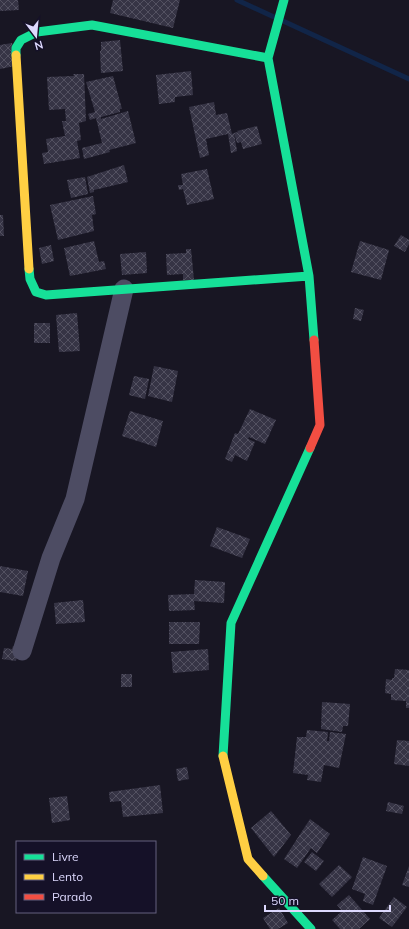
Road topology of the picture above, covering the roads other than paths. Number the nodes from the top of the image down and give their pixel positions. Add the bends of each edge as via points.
1 (284, 0) edge
2 (268, 58) junction
3 (309, 276) junction
4 (124, 290) junction
5 (22, 651) dead end
6 (311, 929) edge

1 - 2 street
2 - 3 street
2 - 4 street via 92,25 36,32 21,40 16,48 30,279 36,292 46,295
3 - 4 street
3 - 6 street via 320,425 231,623 223,758 248,859
4 - 5 street via 75,499 51,558

